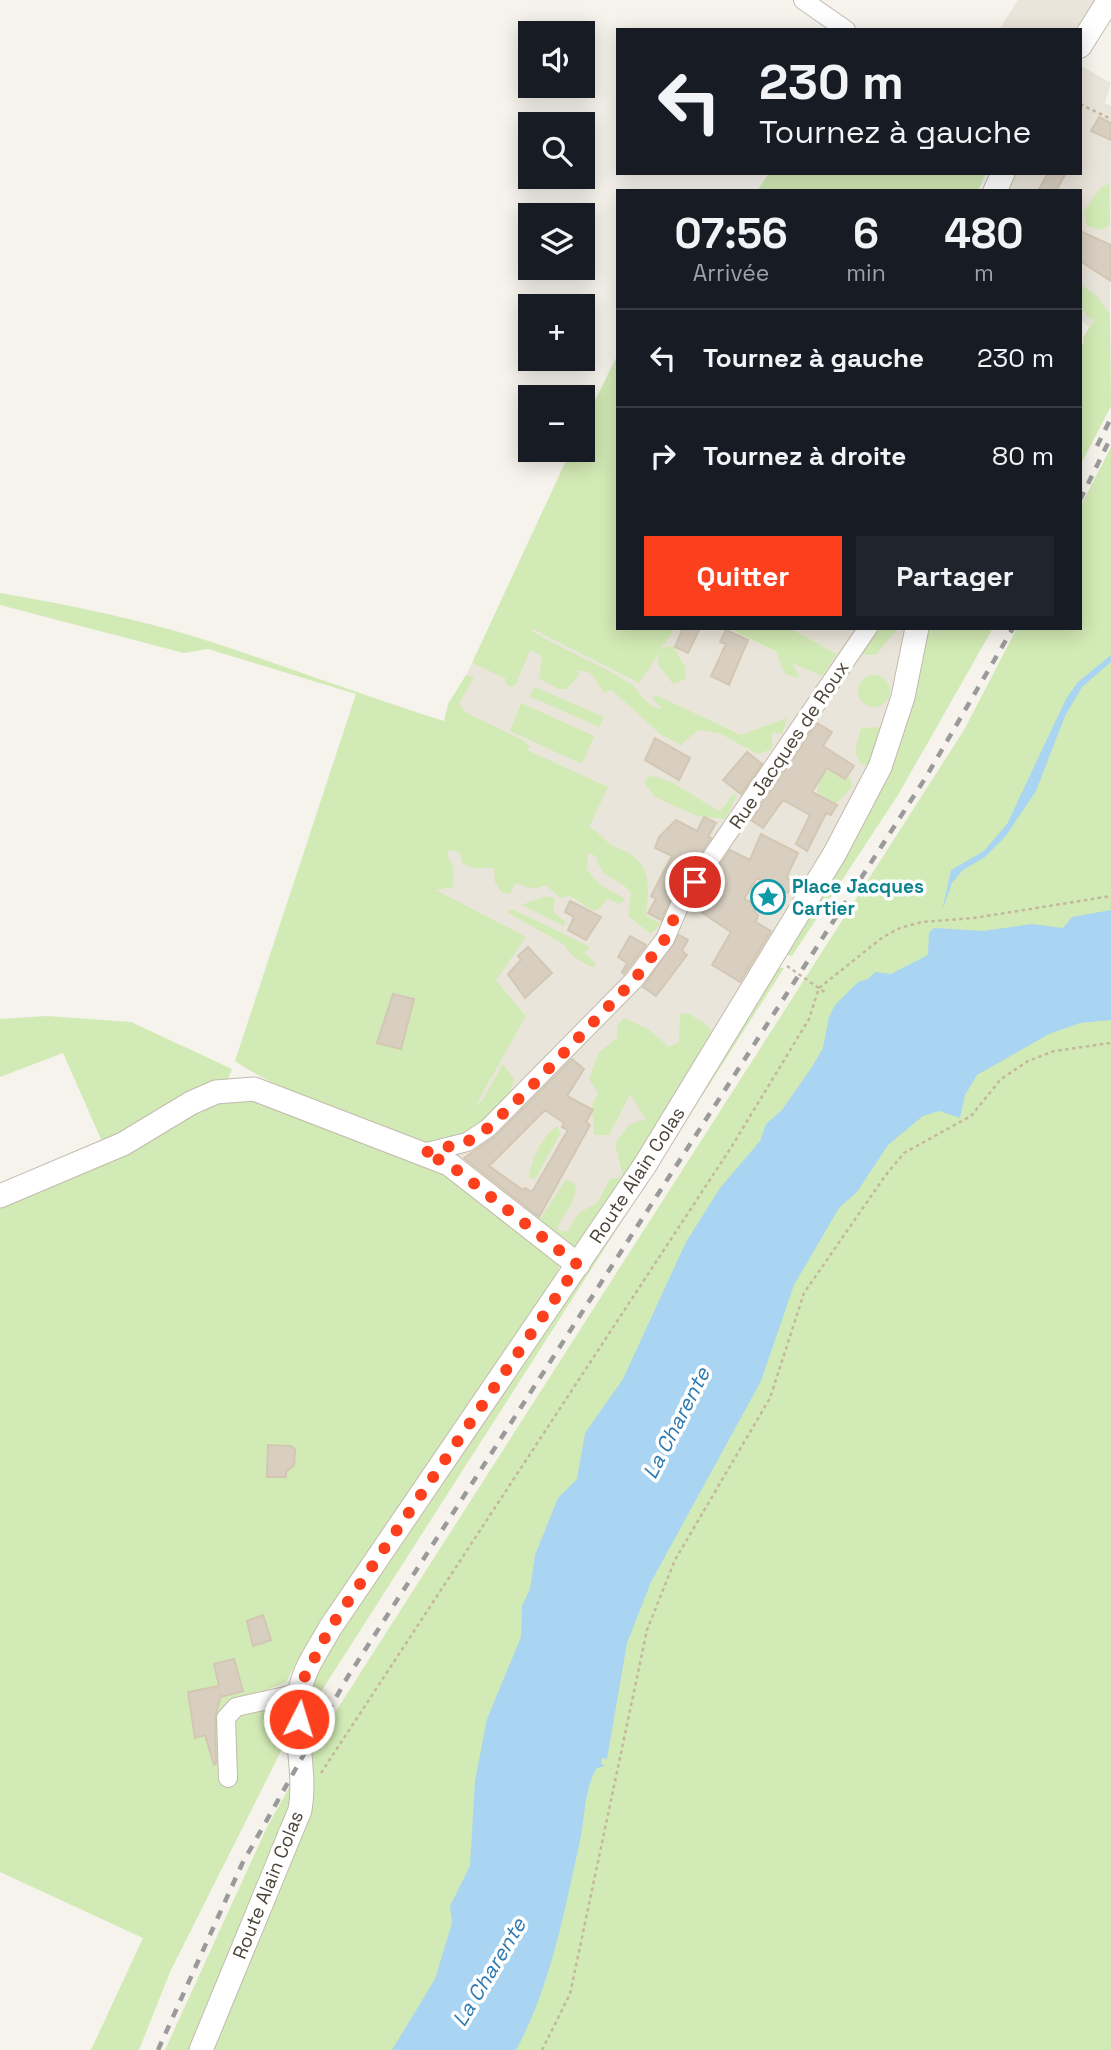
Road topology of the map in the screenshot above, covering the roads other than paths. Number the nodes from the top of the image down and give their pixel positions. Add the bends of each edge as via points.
1 (803, 0) edge
2 (1109, 0) edge
3 (843, 28) edge
4 (1082, 43) edge
5 (867, 630) edge
6 (917, 630) edge
7 (423, 1153) junction
8 (0, 1196) edge
9 (578, 1265) junction
10 (299, 1693) junction
11 (228, 1778) dead end
12 (201, 2050) edge

1 - 3 street
2 - 4 street
5 - 7 street, Rue Jacques de Roux via 681,902 665,939 634,980 488,1128 467,1142
6 - 9 street, Route Alain Colas via 903,697 880,767 835,853 669,1126
7 - 8 street via 254,1089 216,1092 123,1144
7 - 9 street via 449,1164
9 - 10 street, Route Alain Colas via 330,1628 308,1665
10 - 11 street via 236,1707 226,1718
10 - 12 street, Route Alain Colas via 303,1793 293,1832

